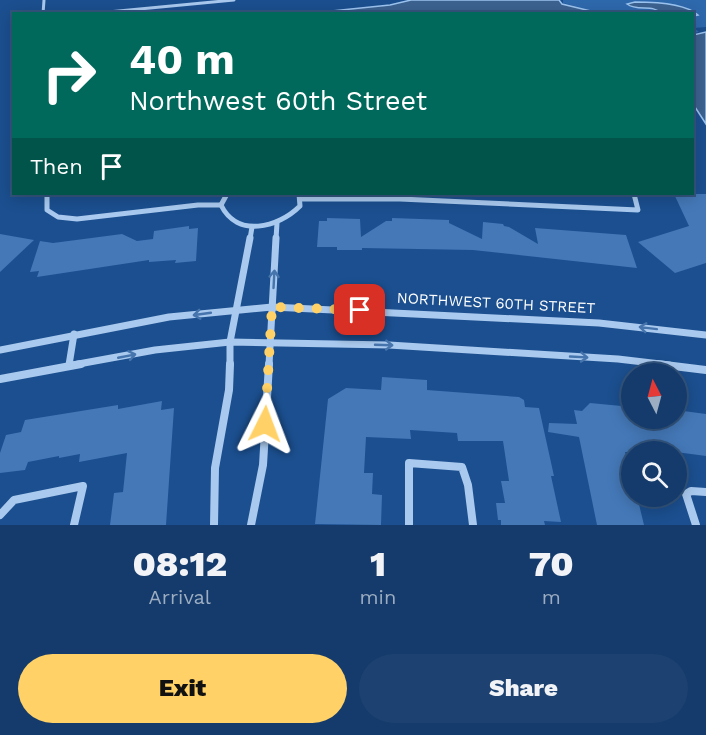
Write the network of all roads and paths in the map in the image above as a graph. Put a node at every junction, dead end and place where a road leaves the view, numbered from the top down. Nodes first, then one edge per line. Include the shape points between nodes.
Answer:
1 (234, 0) edge
2 (181, 5) junction
3 (108, 12) edge
4 (183, 12) edge
5 (47, 195) edge
6 (226, 195) edge
7 (634, 195) edge
8 (300, 196) edge
9 (221, 205) junction
10 (277, 223) junction
11 (252, 227) junction
12 (272, 307) junction
13 (237, 308) junction
14 (74, 334) junction
15 (706, 335) edge
16 (269, 341) junction
17 (230, 342) junction
18 (0, 351) edge
19 (69, 366) junction
20 (706, 370) edge
21 (0, 379) edge
22 (706, 492) edge
23 (0, 515) edge
24 (74, 525) edge
25 (214, 525) edge
26 (251, 525) edge
27 (409, 525) edge
28 (473, 525) edge
29 (696, 525) edge

1 - 2 street
2 - 3 street
2 - 4 street
5 - 9 street via 47,210 58,217 77,219
6 - 9 street
7 - 8 street via 638,210
8 - 10 street via 295,213
9 - 11 street via 229,219
10 - 11 street
12 -> 10 street
11 - 13 street
12 - 13 street, NORTHWEST 60TH STREET
15 -> 12 street, NORTHWEST 60TH STREET via 599,323
12 - 16 street
13 -> 14 street, NORTHWEST 60TH STREET
13 - 17 street
14 - 18 street, NORTHWEST 60TH STREET
14 - 19 street
16 - 17 street
16 -> 20 street via 618,359
16 - 26 street via 263,465
19 -> 17 street via 155,350
17 - 25 street via 229,390 215,468
19 - 21 street
22 - 29 street via 686,494
23 - 24 street via 14,500 83,486
27 - 28 street via 409,463 462,468

